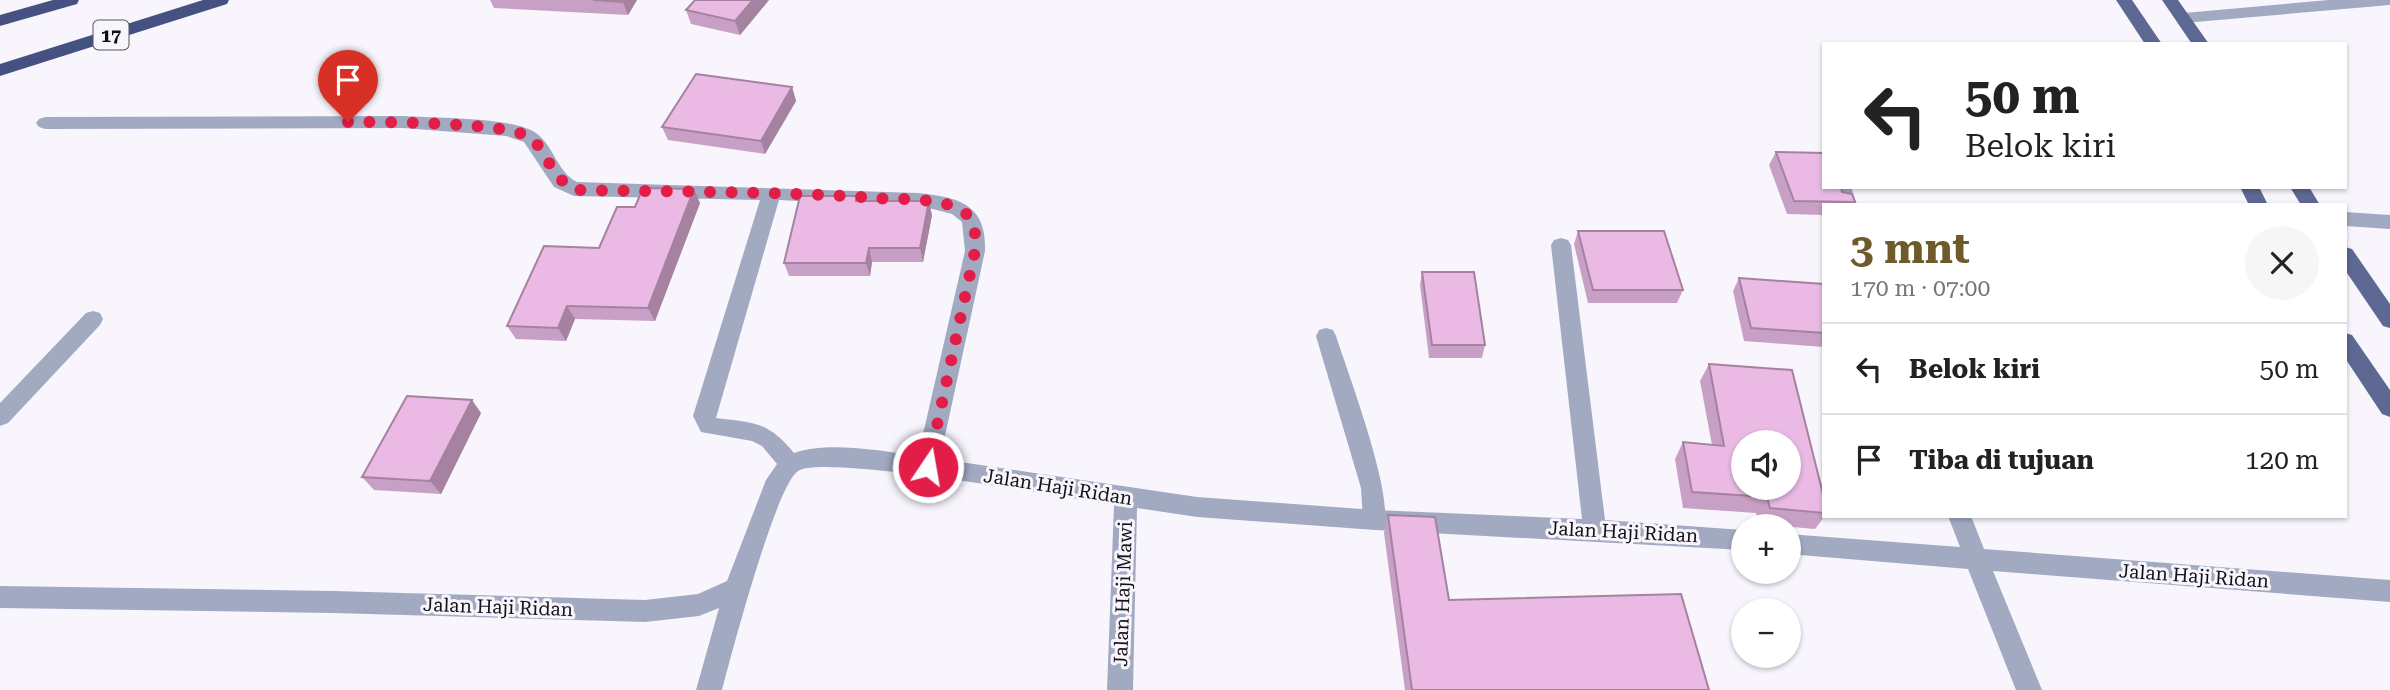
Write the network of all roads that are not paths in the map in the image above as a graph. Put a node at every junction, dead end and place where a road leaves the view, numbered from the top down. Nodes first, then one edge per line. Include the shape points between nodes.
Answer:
1 (71, 0) edge
2 (221, 0) edge
3 (2124, 0) edge
4 (2170, 0) edge
5 (2388, 0) edge
6 (2184, 18) junction
7 (0, 21) edge
8 (2153, 42) edge
9 (2200, 42) edge
10 (0, 70) edge
11 (45, 123) dead end
12 (771, 194) junction
13 (2347, 219) edge
14 (2390, 222) edge
15 (1561, 245) dead end
16 (2347, 257) edge
17 (93, 319) dead end
18 (2390, 320) edge
19 (1326, 336) dead end
20 (2347, 346) edge
21 (2390, 408) edge
22 (0, 417) edge
23 (790, 464) junction
24 (928, 467) junction
25 (1126, 498) junction
26 (1960, 518) edge
27 (1375, 520) junction
28 (1595, 530) junction
29 (1731, 539) edge
30 (1801, 545) edge
31 (1975, 560) junction
32 (736, 589) junction
33 (2390, 591) edge
34 (0, 597) edge
35 (709, 690) edge
36 (1120, 690) edge
37 (2029, 690) edge

1 - 7 highway
2 - 10 highway, 17
3 - 8 main road
4 - 6 main road
5 - 6 street
6 - 9 main road
11 - 12 street via 403,122 508,130 530,138 561,182 574,190
12 - 23 street via 704,416 709,426 755,432 770,439
12 - 24 street via 940,202 971,219 975,251
13 - 14 street
15 - 28 street
16 - 18 main road
17 - 22 street
19 - 27 street via 1372,488
20 - 21 main road
23 - 24 street, Jalan Haji Ridan via 810,457 838,457
23 - 32 street via 777,480
24 - 25 street, Jalan Haji Ridan
25 - 27 street, Jalan Haji Ridan
25 - 36 street, Jalan Haji Mawi
26 - 31 street
27 - 28 street, Jalan Haji Ridan
28 - 29 street, Jalan Haji Ridan
30 - 31 street, Jalan Haji Ridan
31 - 33 street, Jalan Haji Ridan
31 - 37 street
32 - 34 street, Jalan Haji Ridan via 699,605 645,611
32 - 35 street

